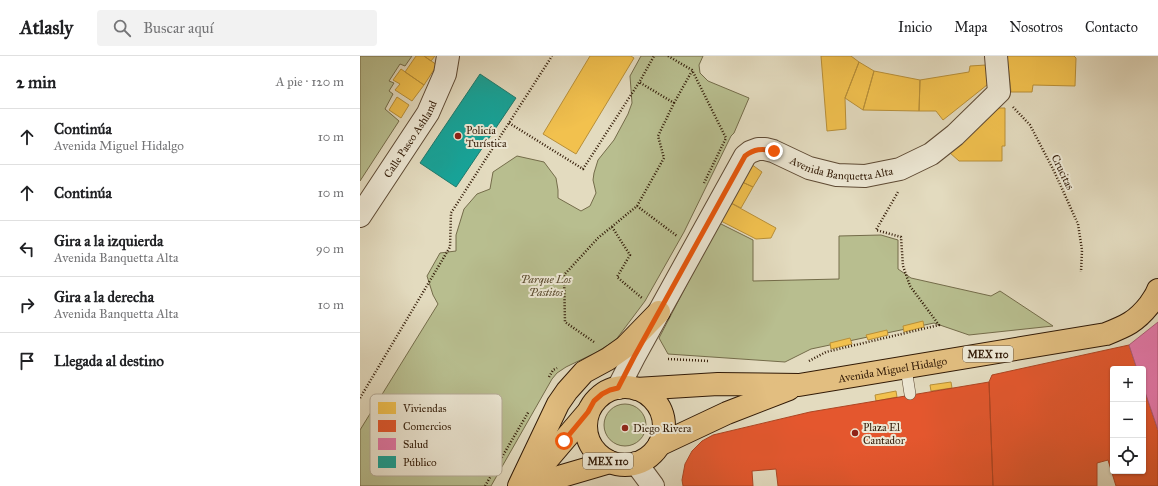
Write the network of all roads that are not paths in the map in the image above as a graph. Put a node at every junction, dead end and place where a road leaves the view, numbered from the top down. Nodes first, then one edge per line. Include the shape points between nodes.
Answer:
1 (448, 56) edge
2 (996, 56) edge
3 (360, 216) edge
4 (1158, 290) edge
5 (651, 305) junction
6 (906, 368) junction
7 (800, 385) junction
8 (627, 388) junction
9 (910, 394) dead end
10 (588, 412) junction
11 (659, 445) junction
12 (610, 462) junction
13 (636, 463) junction
14 (519, 486) edge
15 (525, 486) edge
16 (528, 486) edge
17 (653, 486) edge

1 - 3 street, Calle Paseo Ashland via 444,74 428,113
2 - 5 street, Avenida Banquetta Alta via 998,92 932,154 900,169 865,176 837,175 809,168 765,148 750,152 740,163
4 - 6 main road, Avenida Miguel Hidalgo / MEX 110 via 1142,315 1106,334
5 - 8 street, Avenida Banquetta Alta
5 - 14 main road via 625,347 584,372 567,391 558,404
6 - 7 main road, Avenida Miguel Hidalgo / MEX 110
6 - 9 lane
7 - 8 main road, Avenida Miguel Hidalgo / MEX 110 via 718,384
7 - 11 main road, Avenida Miguel Hidalgo / MEX 110 via 727,413
8 - 10 main road, MEX 110 via 610,390 602,394 594,401
8 - 11 main road via 646,393 658,406 664,426
10 - 12 main road, MEX 110 via 588,441 594,451
10 - 15 main road, MEX 110
11 - 13 main road, MEX 110 via 647,458
12 - 13 main road, MEX 110 via 624,465
12 - 16 main road, MEX 110
13 - 17 street

